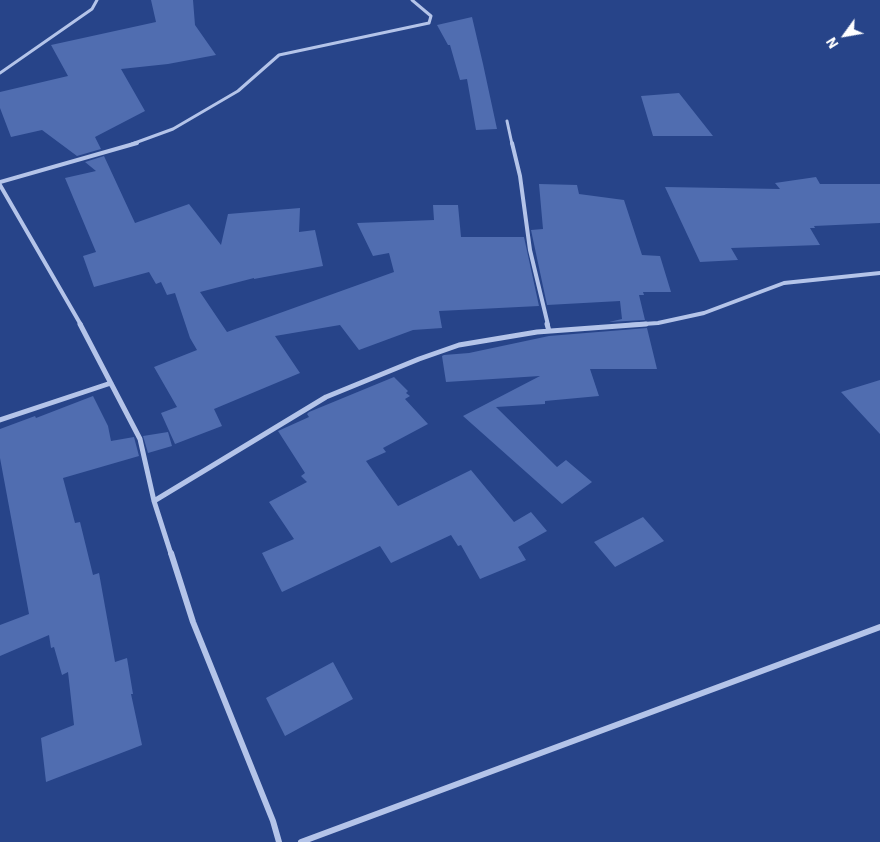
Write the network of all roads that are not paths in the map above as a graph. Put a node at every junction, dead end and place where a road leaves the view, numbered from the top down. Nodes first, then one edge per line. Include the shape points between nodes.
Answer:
1 (97, 0) edge
2 (412, 0) edge
3 (0, 73) edge
4 (507, 121) dead end
5 (0, 183) edge
6 (880, 273) edge
7 (549, 331) junction
8 (111, 383) junction
9 (0, 420) edge
10 (154, 501) junction
11 (880, 627) edge
12 (279, 842) edge
13 (301, 842) edge

1 - 3 street via 92,9
2 - 5 street via 431,16 430,23 279,55 238,91 173,129 143,141
4 - 7 street via 520,176 530,250
5 - 8 street
6 - 7 street via 784,283 704,313 658,323
7 - 10 street via 459,345 326,397
8 - 9 street
8 - 10 street via 140,439
10 - 12 street via 192,622
11 - 13 street

